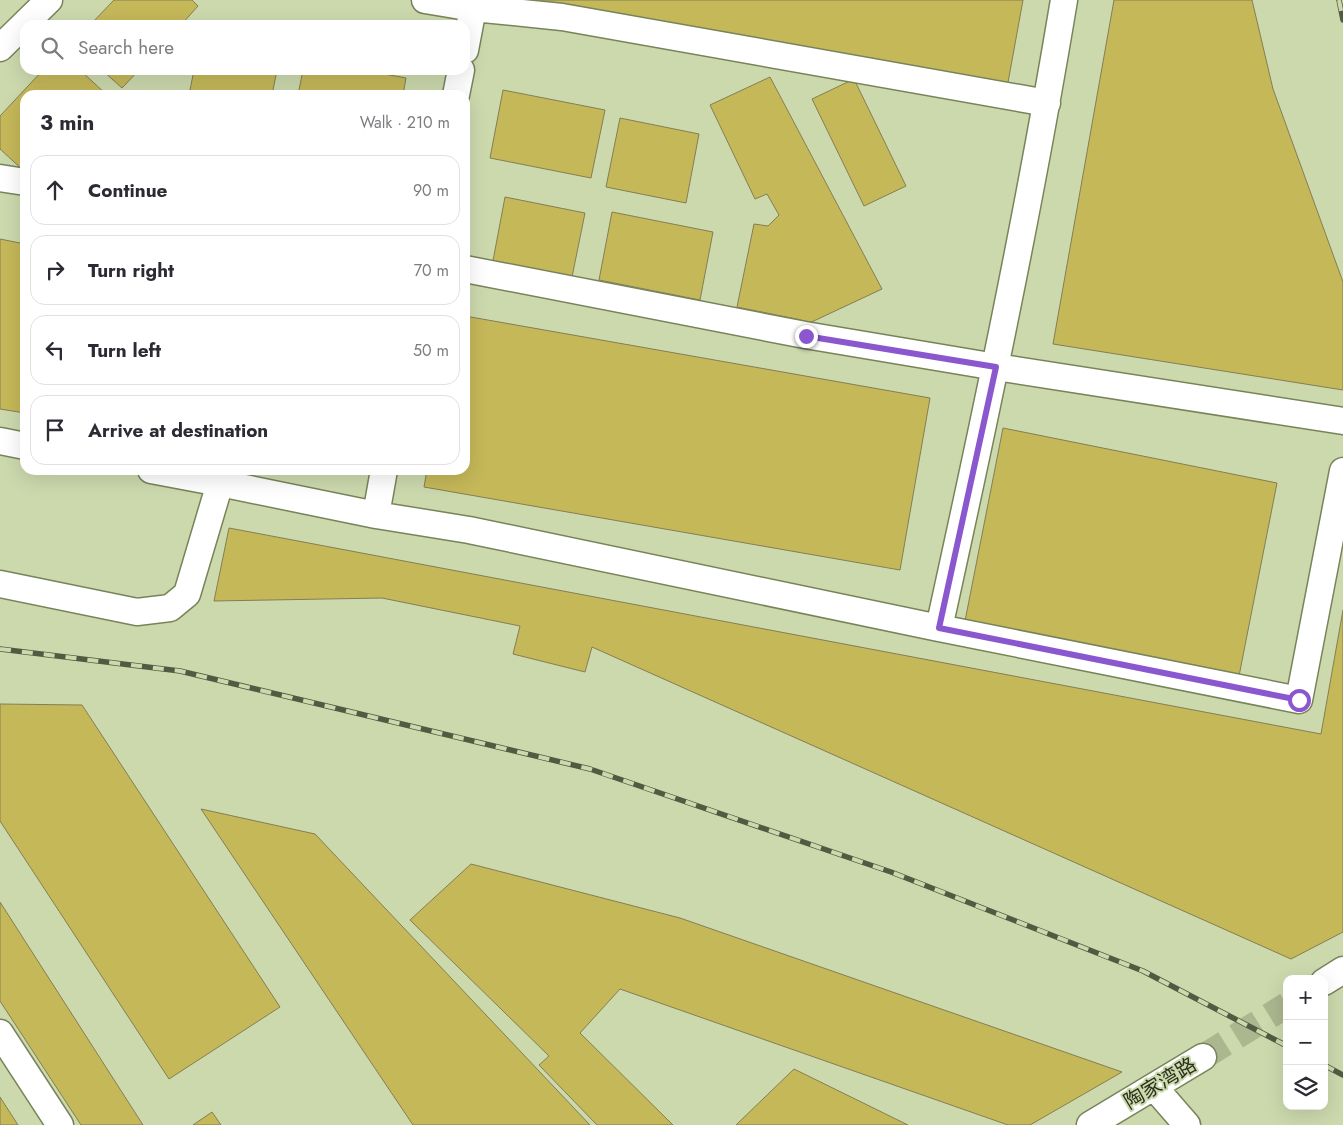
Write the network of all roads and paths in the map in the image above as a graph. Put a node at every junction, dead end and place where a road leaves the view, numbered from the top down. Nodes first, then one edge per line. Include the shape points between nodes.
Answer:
1 (49, 0) edge
2 (425, 0) edge
3 (1064, 0) edge
4 (473, 8) junction
5 (563, 9) edge
6 (29, 20) edge
7 (470, 24) edge
8 (20, 28) edge
9 (0, 48) edge
10 (460, 75) edge
11 (457, 90) edge
12 (1047, 103) junction
13 (0, 178) edge
14 (20, 181) edge
15 (470, 270) edge
16 (996, 367) junction
17 (1343, 421) edge
18 (0, 441) edge
19 (20, 445) edge
20 (1343, 471) edge
21 (178, 475) edge
22 (383, 475) edge
23 (220, 483) junction
24 (376, 515) junction
25 (0, 584) edge
26 (939, 628) junction
27 (1343, 970) edge
28 (1328, 979) edge
29 (0, 1033) edge
30 (1203, 1057) tunnel mouth
31 (1154, 1087) junction
32 (60, 1125) edge
33 (1090, 1125) edge
34 (1187, 1125) edge

1 - 6 street
2 - 4 street
3 - 12 street
4 - 5 street
4 - 7 street
5 - 12 street
8 - 9 street
10 - 11 street
12 - 16 street
13 - 14 street
15 - 16 street via 806,336
16 - 17 street
16 - 26 street
18 - 19 street
20 - 26 street via 1299,700
21 - 23 street
22 - 24 street
23 - 24 street
23 - 25 street via 187,594 170,608 137,612
24 - 26 street via 469,530
27 - 28 street
29 - 32 street
30 - 31 street, 陶家湾路
31 - 33 street, 陶家湾路
31 - 34 street

